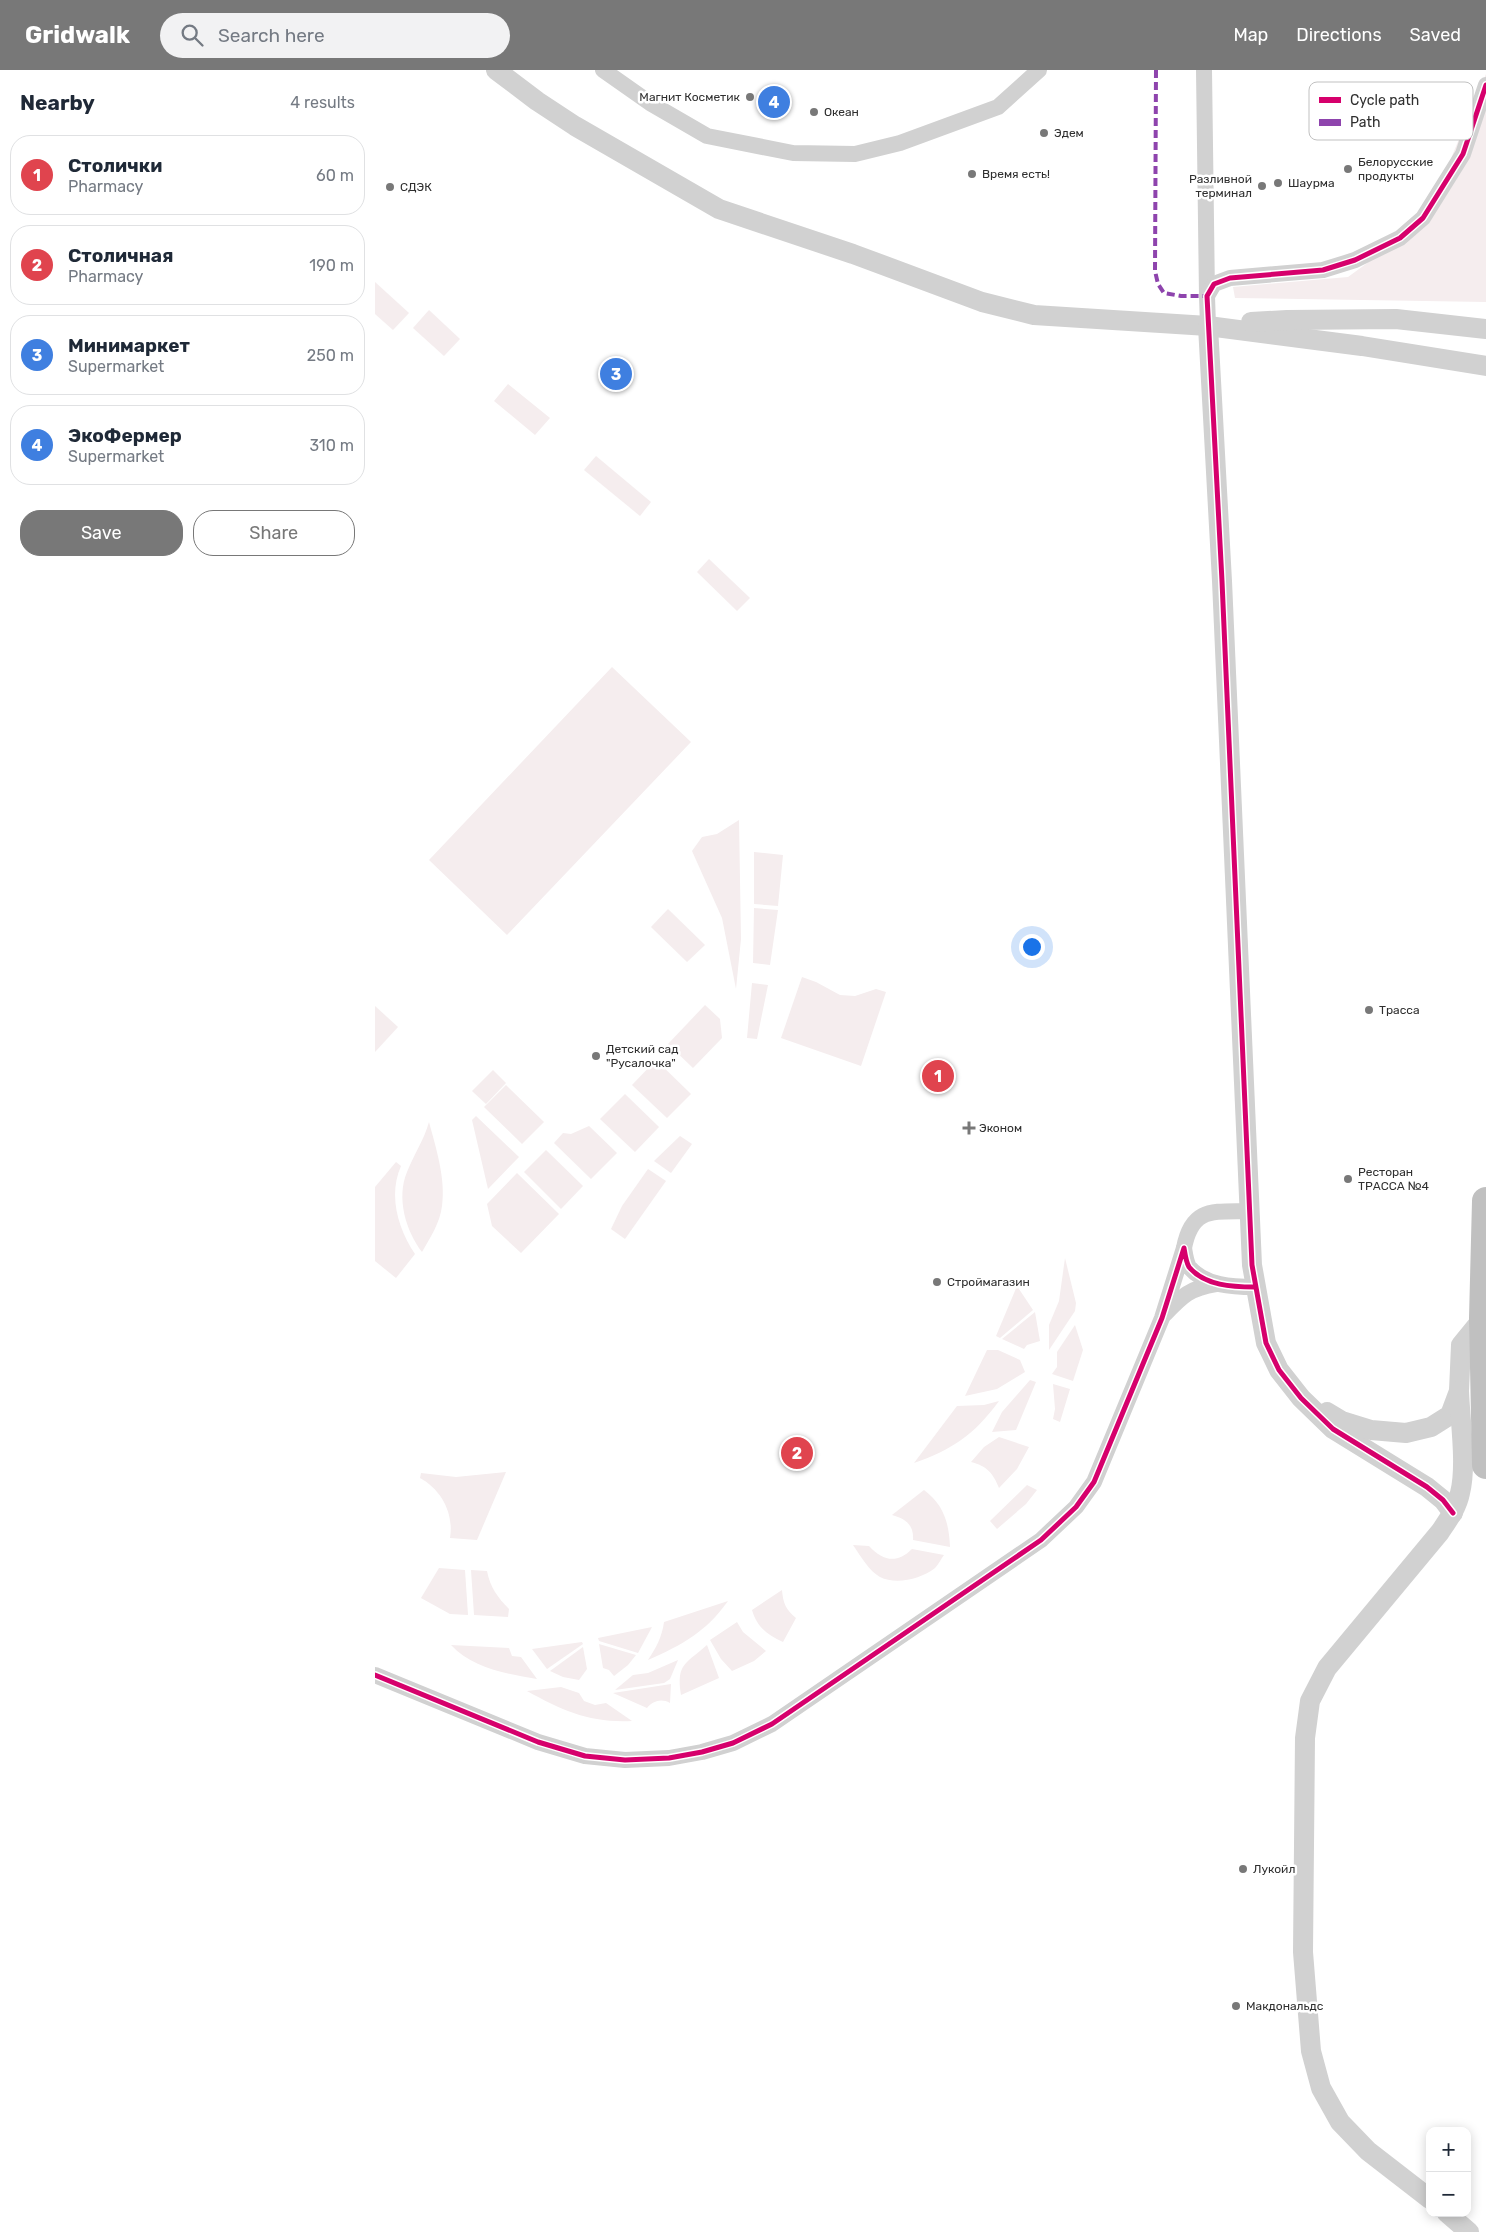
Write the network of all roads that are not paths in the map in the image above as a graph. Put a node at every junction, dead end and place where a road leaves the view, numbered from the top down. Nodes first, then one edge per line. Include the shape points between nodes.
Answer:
1 (496, 70) edge
2 (603, 70) edge
3 (1039, 70) edge
4 (1204, 70) edge
5 (1486, 85) edge
6 (1473, 124) edge
7 (1468, 140) edge
8 (1207, 296) junction
9 (1208, 326) junction
10 (1483, 329) edge
11 (1481, 365) edge
12 (1486, 1201) edge
13 (1251, 1211) junction
14 (1184, 1248) junction
15 (1216, 1284) junction
16 (1255, 1288) junction
17 (1162, 1318) junction
18 (1483, 1318) junction
19 (1459, 1391) junction
20 (1301, 1398) junction
21 (1486, 1465) edge
22 (1453, 1513) junction
23 (375, 1674) edge
24 (1426, 2196) edge
25 (1452, 2217) edge
26 (1469, 2232) edge

1 - 9 street via 575,126 719,209 982,302 1034,316
2 - 3 street via 650,103 707,136 793,153 855,154 900,144 998,107
4 - 8 street
5 - 6 street
7 - 8 street via 1463,154 1423,218 1400,238 1355,260 1323,270 1229,278 1214,284
8 - 9 street
9 - 10 street via 1287,320 1396,319
9 - 11 street
9 - 13 street
12 - 18 highway
13 - 14 street via 1216,1212 1198,1217 1187,1230
13 - 16 street
14 - 15 street via 1188,1266
14 - 17 street
15 - 16 street
15 - 17 street via 1199,1287 1184,1295
16 - 20 street via 1267,1344 1279,1370
17 - 23 street via 1094,1482 1076,1506 1041,1540 772,1724 733,1743 669,1758 625,1760 585,1756 538,1742
18 - 19 street via 1461,1345
18 - 21 highway
19 - 20 street via 1450,1415 1431,1427 1406,1433 1371,1430 1342,1421
19 - 22 street via 1462,1472 1460,1493
20 - 22 street via 1333,1430 1427,1487
22 - 24 street via 1327,1668 1310,1701 1305,1738 1303,1952 1311,2051 1321,2088 1340,2122 1368,2151
25 - 26 street

